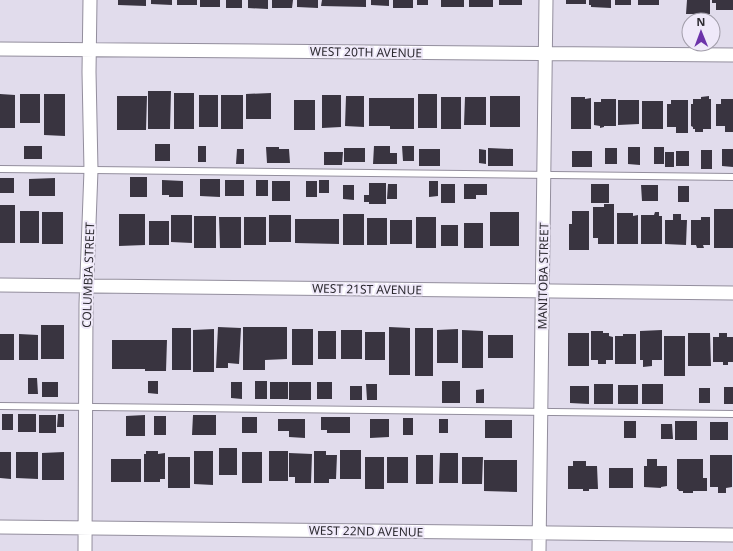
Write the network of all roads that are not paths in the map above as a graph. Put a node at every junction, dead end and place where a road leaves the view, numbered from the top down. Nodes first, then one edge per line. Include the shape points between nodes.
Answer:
1 (90, 0) edge
2 (546, 0) edge
3 (0, 49) edge
4 (89, 49) junction
5 (546, 54) junction
6 (733, 55) edge
7 (0, 169) edge
8 (91, 170) junction
9 (544, 175) junction
10 (733, 177) edge
11 (0, 285) edge
12 (87, 286) junction
13 (543, 291) junction
14 (733, 293) edge
15 (0, 406) edge
16 (86, 407) junction
17 (541, 413) junction
18 (733, 414) edge
19 (0, 527) edge
20 (85, 528) junction
21 (539, 533) junction
22 (733, 535) edge
23 (85, 551) edge
24 (539, 551) edge

1 - 4 street, COLUMBIA STREET
2 - 5 street, MANITOBA STREET
3 - 4 street, WEST 20TH AVENUE
4 - 5 street, WEST 20TH AVENUE
4 - 8 street, COLUMBIA STREET
5 - 6 street, WEST 20TH AVENUE
5 - 9 street, MANITOBA STREET
7 - 8 lane
8 - 9 lane
8 - 12 street, COLUMBIA STREET
9 - 10 lane
9 - 13 street, MANITOBA STREET
11 - 12 street, WEST 21ST AVENUE
12 - 13 street, WEST 21ST AVENUE
12 - 16 street, COLUMBIA STREET
13 - 14 street, WEST 21ST AVENUE
13 - 17 street, MANITOBA STREET
15 - 16 lane
16 - 17 lane
16 - 20 street, COLUMBIA STREET
17 - 18 lane
17 - 21 street, MANITOBA STREET
19 - 20 street, WEST 22ND AVENUE
20 - 21 street, WEST 22ND AVENUE
20 - 23 street, COLUMBIA STREET
21 - 22 street, WEST 22ND AVENUE
21 - 24 street, MANITOBA STREET

